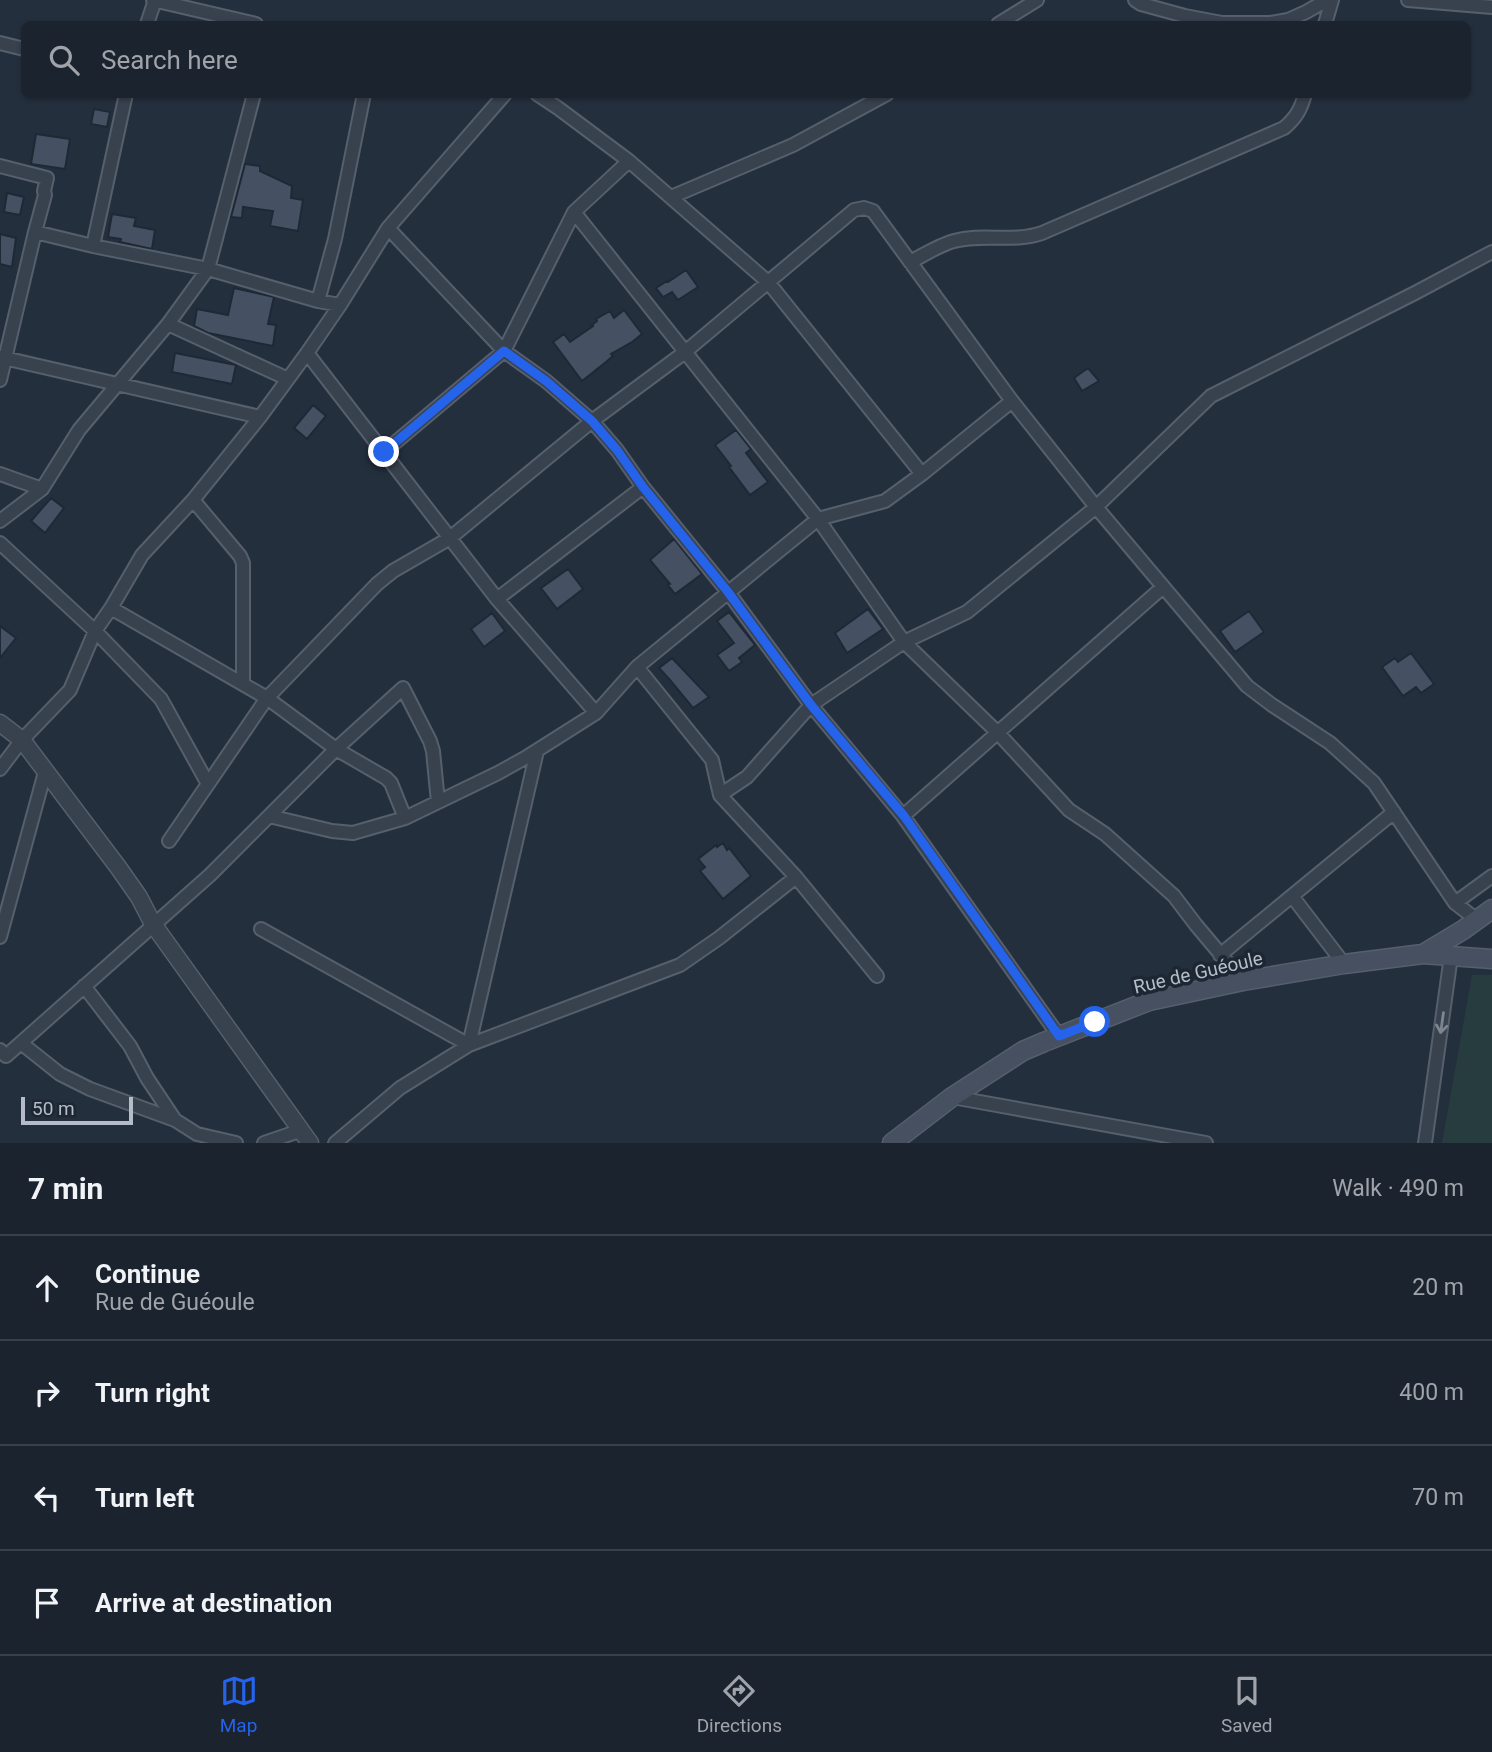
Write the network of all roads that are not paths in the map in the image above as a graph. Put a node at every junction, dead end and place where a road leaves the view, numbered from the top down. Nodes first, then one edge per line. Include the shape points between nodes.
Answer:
1 (154, 0) edge
2 (1037, 0) edge
3 (1135, 0) edge
4 (1327, 0) edge
5 (1332, 0) edge
6 (1409, 0) edge
7 (1492, 7) edge
8 (148, 21) edge
9 (243, 21) edge
10 (1003, 21) edge
11 (1211, 21) edge
12 (1282, 21) edge
13 (1326, 21) edge
14 (0, 43) edge
15 (21, 48) edge
16 (125, 98) edge
17 (253, 98) edge
18 (363, 98) edge
19 (502, 98) edge
20 (542, 98) edge
21 (880, 98) edge
22 (1304, 98) edge
23 (629, 161) junction
24 (0, 166) edge
25 (671, 197) junction
26 (574, 212) junction
27 (388, 228) junction
28 (35, 232) junction
29 (93, 246) junction
30 (1492, 252) edge
31 (910, 262) junction
32 (208, 269) junction
33 (768, 282) junction
34 (318, 301) junction
35 (340, 305) junction
36 (168, 324) junction
37 (504, 351) junction
38 (685, 352) junction
39 (307, 354) junction
40 (3, 357) edge
41 (288, 379) junction
42 (0, 380) edge
43 (118, 384) junction
44 (1012, 401) junction
45 (260, 417) junction
46 (592, 421) junction
47 (384, 452) junction
48 (0, 474) edge
49 (922, 474) junction
50 (643, 487) junction
51 (42, 489) junction
52 (193, 500) junction
53 (1096, 507) junction
54 (818, 519) junction
55 (0, 521) edge
56 (450, 538) junction
57 (0, 543) edge
58 (1163, 587) junction
59 (728, 592) junction
60 (497, 598) junction
61 (111, 608) junction
62 (95, 631) junction
63 (904, 642) junction
64 (637, 667) junction
65 (243, 684) junction
66 (267, 698) junction
67 (811, 705) junction
68 (596, 713) junction
69 (0, 723) edge
70 (998, 733) junction
71 (22, 740) junction
72 (336, 749) junction
73 (537, 751) junction
74 (0, 769) edge
75 (45, 772) junction
76 (208, 783) junction
77 (720, 796) junction
78 (438, 802) junction
79 (1394, 812) junction
80 (269, 816) junction
81 (904, 816) junction
82 (405, 818) junction
83 (169, 841) dead end
84 (1492, 876) edge
85 (796, 877) junction
86 (1292, 896) junction
87 (1455, 903) junction
88 (1492, 909) edge
89 (1477, 920) junction
90 (153, 924) junction
91 (261, 929) dead end
92 (0, 937) edge
93 (1423, 954) junction
94 (1220, 955) junction
95 (1451, 956) junction
96 (1492, 959) edge
97 (1344, 964) junction
98 (877, 976) dead end
99 (1242, 981) junction
100 (84, 986) junction
101 (1059, 1036) junction
102 (21, 1043) junction
103 (469, 1045) junction
104 (2, 1056) edge
105 (953, 1097) junction
106 (175, 1120) junction
107 (304, 1137) edge
108 (236, 1143) edge
109 (264, 1143) edge
110 (335, 1143) edge
111 (892, 1143) edge
112 (1206, 1143) edge
113 (1425, 1143) edge

1 - 8 street
1 - 9 street
2 - 10 street
3 - 11 street
4 - 12 street
5 - 13 street
6 - 7 street
14 - 15 street
16 - 29 street
17 - 32 street
18 - 34 street
19 - 27 street
20 - 23 street
21 - 25 street via 793,145
22 - 31 street via 1284,128 1042,233 953,241
23 - 25 street
23 - 26 street
24 - 28 street via 47,178
25 - 33 street
26 - 37 street
26 - 38 street
27 - 35 street
27 - 37 street
28 - 29 street
28 - 40 street
29 - 32 street
30 - 53 street via 1211,396
31 - 33 street via 873,211 863,208 854,210
31 - 44 street
32 - 34 street
32 - 36 street
33 - 38 street
33 - 49 street
34 - 35 street
35 - 39 street
36 - 41 street
36 - 43 street
37 - 46 street
37 - 47 street
38 - 46 street
38 - 54 street
39 - 41 street
39 - 47 street
40 - 42 street
40 - 43 street
41 - 45 street
43 - 45 street
43 - 51 street via 79,430
44 - 49 street
44 - 53 street
45 - 52 street
46 - 50 street
46 - 56 street
47 - 56 street
48 - 51 street
49 - 54 street via 885,501
50 - 59 street
50 - 60 street
51 - 55 street
52 - 61 street via 142,555
52 - 65 street via 243,563
53 - 58 street
53 - 63 street via 967,612
54 - 59 street
54 - 63 street
56 - 60 street
56 - 66 street via 377,584
57 - 62 street
58 - 70 street
58 - 79 street via 1247,686 1330,743 1374,783
59 - 64 street
59 - 67 street
60 - 68 street
61 - 62 street
61 - 65 street
62 - 71 street via 70,690
62 - 76 street via 162,699
63 - 67 street
63 - 70 street
64 - 68 street
64 - 77 street via 712,760
65 - 66 street
66 - 72 street
66 - 76 street
67 - 77 street via 747,777
67 - 81 street
68 - 73 street
69 - 71 street
70 - 81 street
70 - 94 street via 1069,810 1105,834 1174,896
71 - 74 street
71 - 75 street
72 - 78 street via 403,688 430,741
72 - 80 street
72 - 82 street via 391,783
73 - 78 street
73 - 103 street
75 - 90 street via 118,867
75 - 92 street
76 - 83 street
77 - 85 street
78 - 82 street
79 - 86 street
79 - 87 street
80 - 82 street via 353,833
80 - 90 street
81 - 101 street
84 - 87 street
85 - 98 street
85 - 103 street via 680,965
86 - 94 street
86 - 97 street
87 - 89 street
88 - 89 main road, Rue de Guéoule
89 - 93 main road, Rue de Guéoule
90 - 100 street
90 - 107 street
91 - 103 street
93 - 95 main road, Rue de Guéoule
93 - 97 main road, Rue de Guéoule
94 - 99 street
95 - 96 main road, Rue de Guéoule
95 -> 113 street
97 - 99 main road, Rue de Guéoule
99 - 101 main road, Rue de Guéoule via 1149,1001
100 - 102 street
100 - 106 street via 130,1046
101 - 105 main road, Rue de Guéoule via 1023,1051
102 - 104 street
102 - 106 street via 60,1074 90,1089
103 - 110 street via 400,1088
105 - 111 main road, Rue de Guéoule
105 - 112 street
106 - 108 street via 197,1134
107 - 109 street

